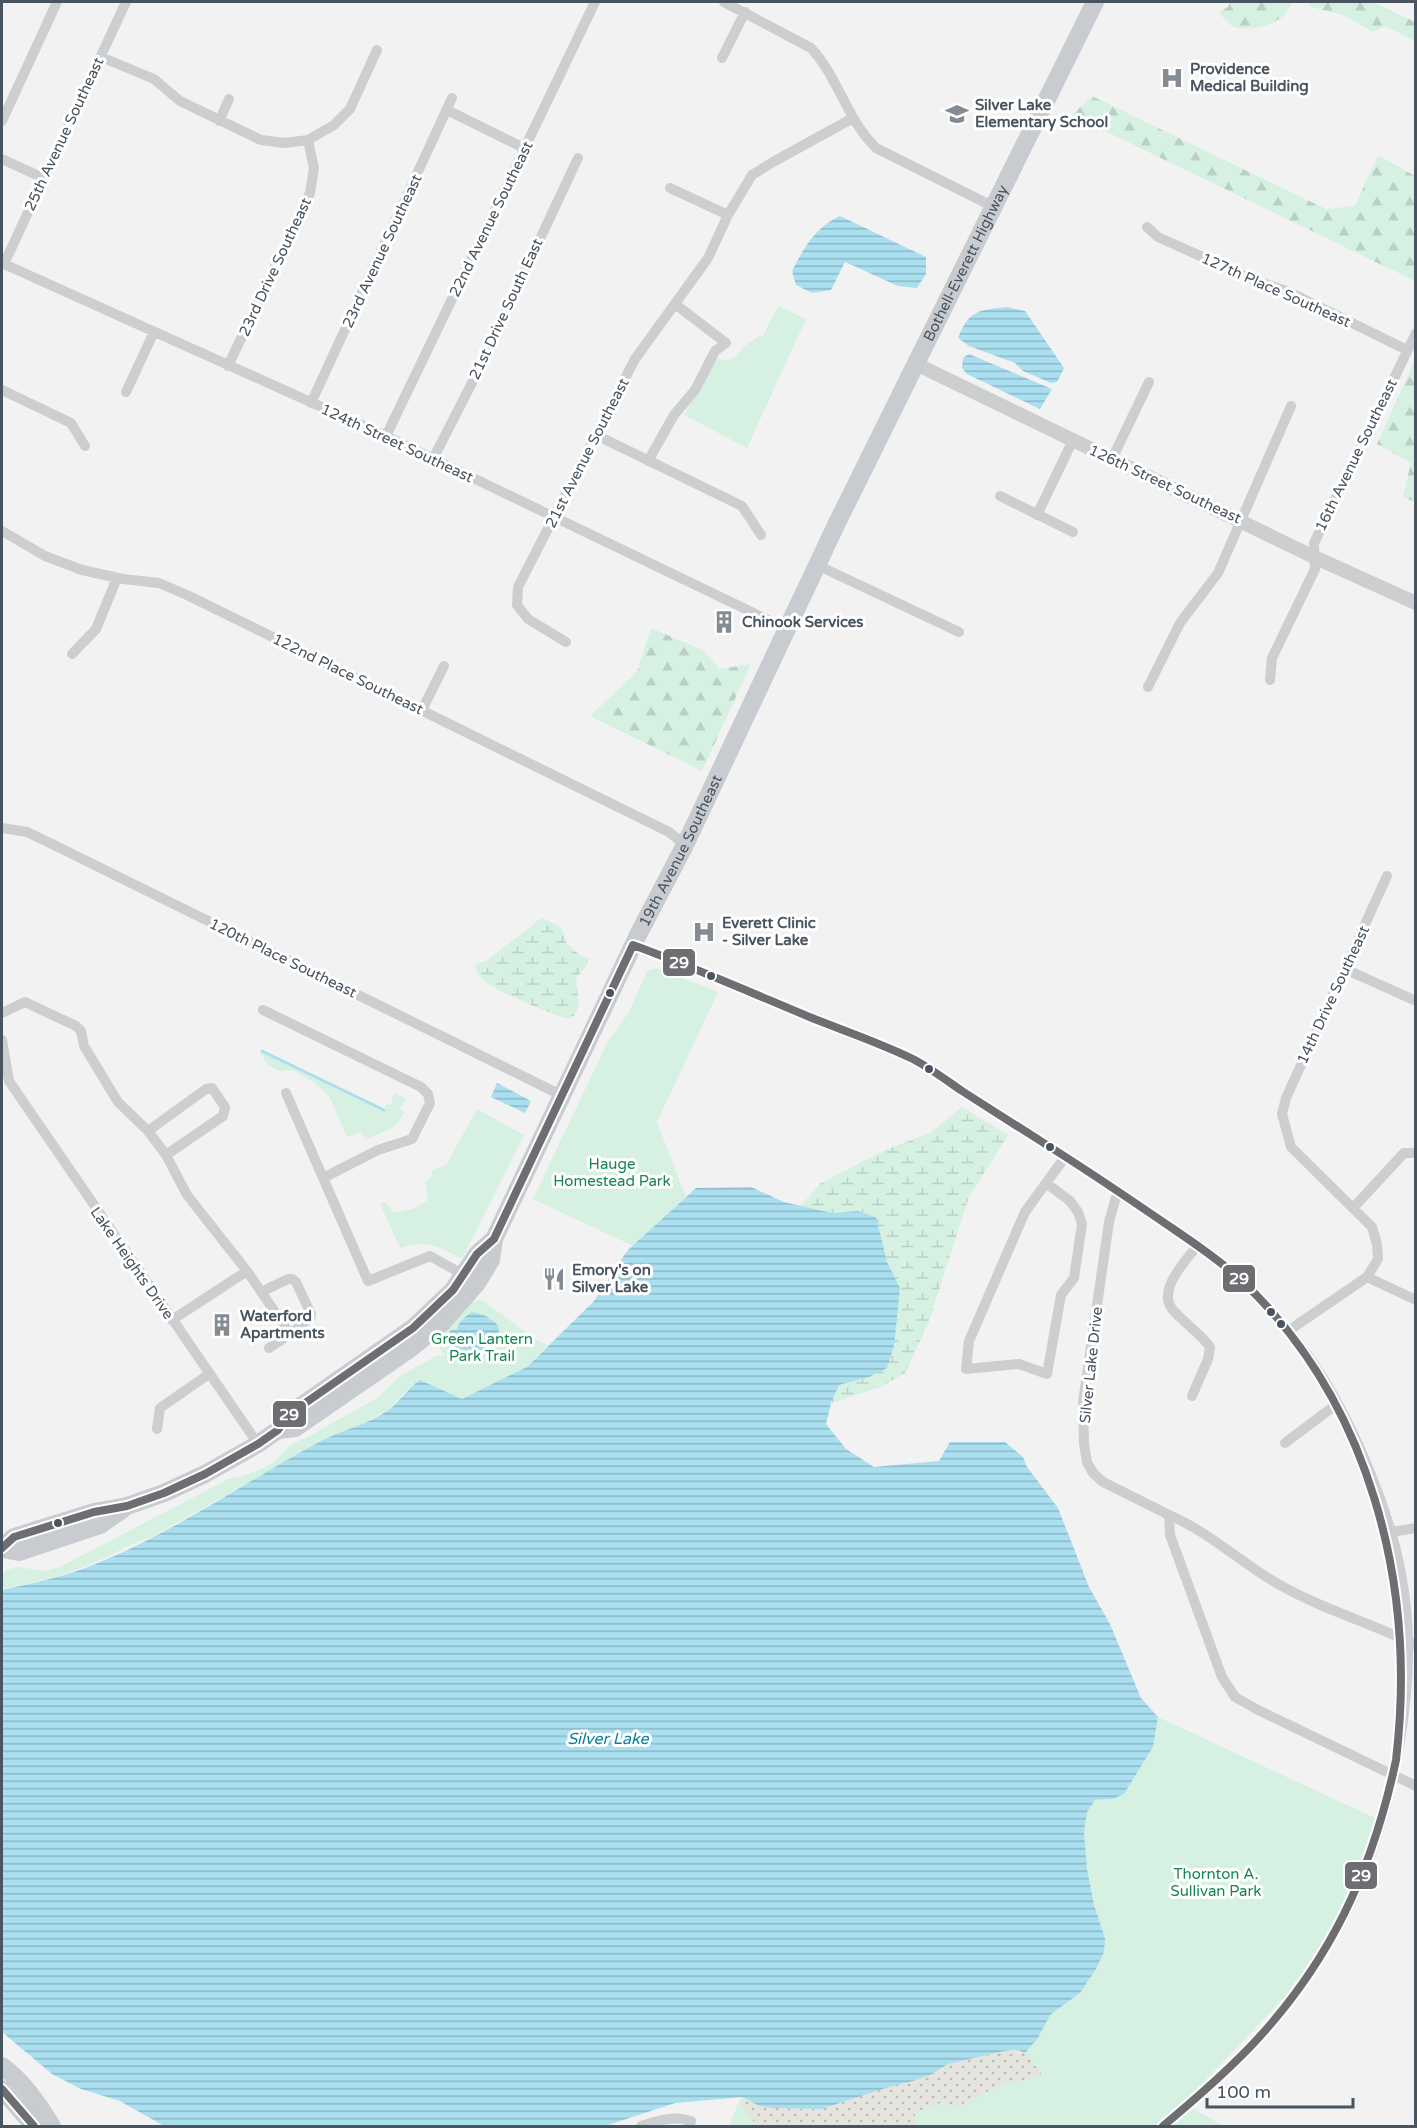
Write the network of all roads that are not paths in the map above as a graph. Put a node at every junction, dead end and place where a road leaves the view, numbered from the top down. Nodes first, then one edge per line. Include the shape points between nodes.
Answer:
1 (57, 2) edge
2 (126, 2) edge
3 (595, 2) edge
4 (724, 2) edge
5 (1095, 2) edge
6 (745, 12) junction
7 (377, 50) dead end
8 (101, 57) junction
9 (722, 58) dead end
10 (452, 98) dead end
11 (229, 99) dead end
12 (447, 110) junction
13 (853, 118) junction
14 (2, 121) edge
15 (219, 121) junction
16 (308, 140) junction
17 (524, 148) junction
18 (578, 158) dead end
19 (2, 159) edge
20 (43, 178) junction
21 (670, 188) dead end
22 (994, 207) junction
23 (728, 215) junction
24 (1148, 227) dead end
25 (2, 263) edge
26 (675, 304) junction
27 (154, 332) junction
28 (1416, 333) edge
29 (1407, 350) junction
30 (916, 364) junction
31 (228, 366) junction
32 (1149, 382) dead end
33 (2, 390) edge
34 (126, 392) dead end
35 (311, 403) junction
36 (1291, 406) dead end
37 (596, 435) junction
38 (386, 436) junction
39 (1072, 440) junction
40 (85, 446) dead end
41 (433, 459) junction
42 (1112, 459) junction
43 (648, 461) junction
44 (1000, 496) dead end
45 (1037, 515) junction
46 (554, 518) junction
47 (1242, 520) junction
48 (836, 525) joint
49 (2, 531) edge
50 (1073, 532) dead end
51 (761, 535) dead end
52 (1314, 556) junction
53 (817, 566) junction
54 (117, 578) junction
55 (1416, 603) edge
56 (787, 629) junction
57 (959, 632) dead end
58 (566, 642) dead end
59 (72, 654) dead end
60 (444, 666) dead end
61 (1270, 680) dead end
62 (1148, 687) dead end
63 (422, 710) junction
64 (2, 828) edge
65 (686, 844) junction
66 (1387, 876) dead end
67 (633, 945) junction
68 (1346, 969) junction
69 (1416, 1002) edge
70 (263, 1010) dead end
71 (2, 1013) edge
72 (2, 1040) edge
73 (286, 1093) dead end
74 (561, 1095) junction
75 (148, 1131) junction
76 (1416, 1153) edge
77 (166, 1155) junction
78 (1065, 1157) junction
79 (323, 1178) junction
80 (1046, 1183) junction
81 (1118, 1190) junction
82 (1354, 1207) junction
83 (495, 1239) junction
84 (1198, 1245) junction
85 (247, 1271) junction
86 (464, 1275) junction
87 (1367, 1277) junction
88 (261, 1292) junction
89 (1416, 1300) edge
90 (172, 1320) junction
91 (1288, 1331) junction
92 (290, 1334) junction
93 (269, 1348) dead end
94 (209, 1374) junction
95 (1192, 1396) dead end
96 (1337, 1404) junction
97 (157, 1429) dead end
98 (278, 1430) junction
99 (1285, 1443) dead end
100 (258, 1444) junction
101 (1169, 1515) junction
102 (1416, 1528) edge
103 (1391, 1532) junction
104 (2, 1549) edge
105 (1411, 1643) edge
106 (1394, 1775) junction
107 (1416, 1786) edge
108 (2, 2066) edge
109 (2, 2089) edge
110 (34, 2127) edge
111 (52, 2127) edge
112 (641, 2127) edge
113 (688, 2127) edge
114 (1163, 2127) edge

1 - 14 street
2 - 8 street, 25th Avenue Southeast
3 - 17 street, 22nd Avenue Southeast
4 - 6 street
5 - 22 main road, Bothell-Everett Highway
6 - 9 street
6 - 13 street via 811,48 822,59
7 - 16 street via 350,109 334,125
8 - 15 street via 154,79 180,101
8 - 20 street, 25th Avenue Southeast
10 - 12 street, 23rd Avenue Southeast
11 - 15 street
12 - 17 street
12 - 35 street, 23rd Avenue Southeast
13 - 22 street via 876,148
13 - 23 street, 21st Avenue Southeast via 752,175
15 - 16 street via 261,140
16 - 31 street, 23rd Drive Southeast via 314,168 310,193
17 - 38 street, 22nd Avenue Southeast
18 - 41 street, 21st Drive South East
19 - 20 street
20 - 25 street, 25th Avenue Southeast
21 - 23 street
22 - 30 main road, Bothell-Everett Highway
23 - 26 street, 21st Avenue Southeast via 708,258
24 - 29 street, 127th Place Southeast via 1158,237 1289,292
25 - 27 street, 124th Street Southeast
26 - 37 street, 21st Avenue Southeast via 635,359
26 - 43 street via 726,343 715,351 695,390 674,415
27 - 31 street, 124th Street Southeast
27 - 34 street
28 - 29 street, 16th Avenue Southeast
29 - 52 street, 16th Avenue Southeast via 1314,543
30 - 39 street, 126th Street Southeast
30 - 48 main road, Bothell-Everett Highway
31 - 35 street, 124th Street Southeast
32 - 42 street
33 - 40 street via 71,423
35 - 38 street, 124th Street Southeast
36 - 47 street
37 - 43 street
37 - 46 street, 21st Avenue Southeast
38 - 41 street, 124th Street Southeast
39 - 42 street, 126th Street Southeast
39 - 45 street
41 - 46 street, 124th Street Southeast
42 - 47 street, 126th Street Southeast
43 - 51 street via 742,506
44 - 45 street
45 - 50 street
46 - 56 street, 124th Street Southeast
46 - 58 street, 21st Avenue Southeast via 519,587 517,604 528,619
47 - 52 street, 126th Street Southeast
47 - 62 street via 1218,573 1180,623
48 - 53 main road, 19th Avenue Southeast
49 - 54 street, 122nd Place Southeast via 54,560
52 - 55 street, 126th Street Southeast
52 - 61 street, 16th Avenue Southeast via 1315,568 1272,658
53 - 56 main road, 19th Avenue Southeast
53 - 57 street
54 - 59 street via 96,628
54 - 63 street, 122nd Place Southeast via 159,583 178,591
56 - 65 main road, 19th Avenue Southeast
60 - 63 street
63 - 65 street, 122nd Place Southeast via 669,832
64 - 74 street, 120th Place Southeast via 27,832
65 - 67 main road, 19th Avenue Southeast
66 - 68 street, 14th Drive Southeast
67 - 74 main road, 19th Avenue Southeast
67 - 78 street via 916,1061
68 - 69 street
68 - 82 street, 14th Drive Southeast via 1282,1114 1291,1147
70 - 79 street via 421,1087 428,1094 430,1103 412,1138
71 - 75 street via 25,1002 76,1026 118,1102
72 - 90 street, Lake Heights Drive via 9,1081
73 - 79 street
74 - 83 main road, 19th Avenue Southeast
75 - 77 street
75 - 77 street via 206,1089 216,1092 225,1107 223,1116
76 - 82 street via 1404,1153
77 - 85 street via 187,1195
78 - 80 street
78 - 81 street
79 - 86 street via 368,1281 430,1256
80 - 80 street via 1025,1212 969,1341 966,1369 1019,1364 1047,1374 1061,1295 1074,1278 1082,1224 1070,1201
81 - 84 street
81 - 101 street, Silver Lake Drive via 1083,1402 1084,1444 1087,1462 1103,1482
82 - 87 street via 1372,1227 1377,1244 1378,1259
83 - 86 main road, 19th Avenue Southeast via 477,1254
83 - 98 main road, 19th Avenue Southeast via 491,1260 477,1283 442,1323 295,1428
84 - 91 street via 1248,1286
84 - 95 street via 1172,1278 1168,1299 1171,1308 1210,1347
85 - 88 street
85 - 90 street
86 - 98 main road, 19th Avenue Southeast via 413,1328 288,1414
87 - 89 street
87 - 91 street
88 - 92 street
88 - 92 street via 288,1279 296,1282 311,1314 309,1321
90 - 94 street, Lake Heights Drive
91 - 96 street via 1318,1369
92 - 93 street
94 - 97 street via 160,1408
94 - 100 street, Lake Heights Drive
96 - 99 street
96 - 103 street via 1365,1461
98 - 100 main road, 19th Avenue Southeast
100 - 104 main road, 19th Avenue Southeast via 164,1492 14,1537
101 - 105 street, Silver Lake Drive via 1314,1603
101 - 106 street via 1170,1535 1222,1677 1235,1697
102 - 103 street
103 - 105 street
105 - 106 street
106 - 107 street
106 - 114 street via 1362,1879 1322,1957 1264,2034
108 - 111 main road via 34,2097
109 - 110 main road
112 - 113 street via 681,2118 691,2121

